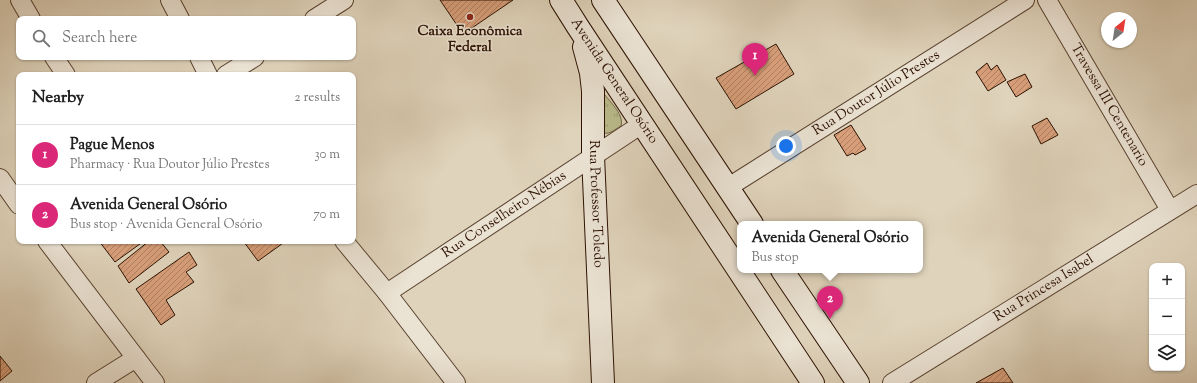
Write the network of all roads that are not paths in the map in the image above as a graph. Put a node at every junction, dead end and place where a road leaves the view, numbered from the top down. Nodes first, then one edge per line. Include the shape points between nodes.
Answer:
1 (20, 0) edge
2 (170, 0) edge
3 (344, 0) edge
4 (603, 0) edge
5 (1025, 0) edge
6 (1047, 0) edge
7 (564, 2) edge
8 (29, 16) edge
9 (178, 16) edge
10 (319, 16) edge
11 (578, 27) junction
12 (56, 60) edge
13 (200, 60) edge
14 (249, 60) edge
15 (64, 72) edge
16 (206, 72) edge
17 (231, 72) edge
18 (642, 124) junction
19 (593, 156) junction
20 (0, 178) edge
21 (728, 188) junction
22 (1197, 194) edge
23 (16, 201) edge
24 (1170, 210) junction
25 (750, 221) edge
26 (49, 244) edge
27 (346, 244) edge
28 (737, 273) edge
29 (737, 273) edge
30 (784, 273) edge
31 (387, 293) junction
32 (136, 358) junction
33 (806, 381) edge
34 (96, 383) edge
35 (155, 383) edge
36 (456, 383) edge
37 (603, 383) edge
38 (858, 383) edge
39 (892, 383) edge

1 - 8 street
2 - 9 street
3 - 10 street
4 - 21 main road
5 - 21 street, Rua Doutor Júlio Prestes
6 - 24 street, Travessa III Centenario
7 - 11 main road, Avenida General Osório
11 - 18 main road, Avenida General Osório
11 - 19 main road, Rua Professor Toledo via 591,73
12 - 15 street
13 - 16 street
14 - 17 street
18 - 19 street, Rua Conselheiro Nébias
18 - 28 main road, Avenida General Osório
19 - 31 street, Rua Conselheiro Nébias
19 - 37 main road, Rua Professor Toledo
20 - 23 street
21 - 25 main road
22 - 24 street, Rua Princesa Isabel
24 - 39 street, Rua Princesa Isabel
26 - 32 street
27 - 31 street
29 - 33 main road, Avenida General Osório
30 - 38 main road
31 - 36 street
32 - 34 street
32 - 35 street

